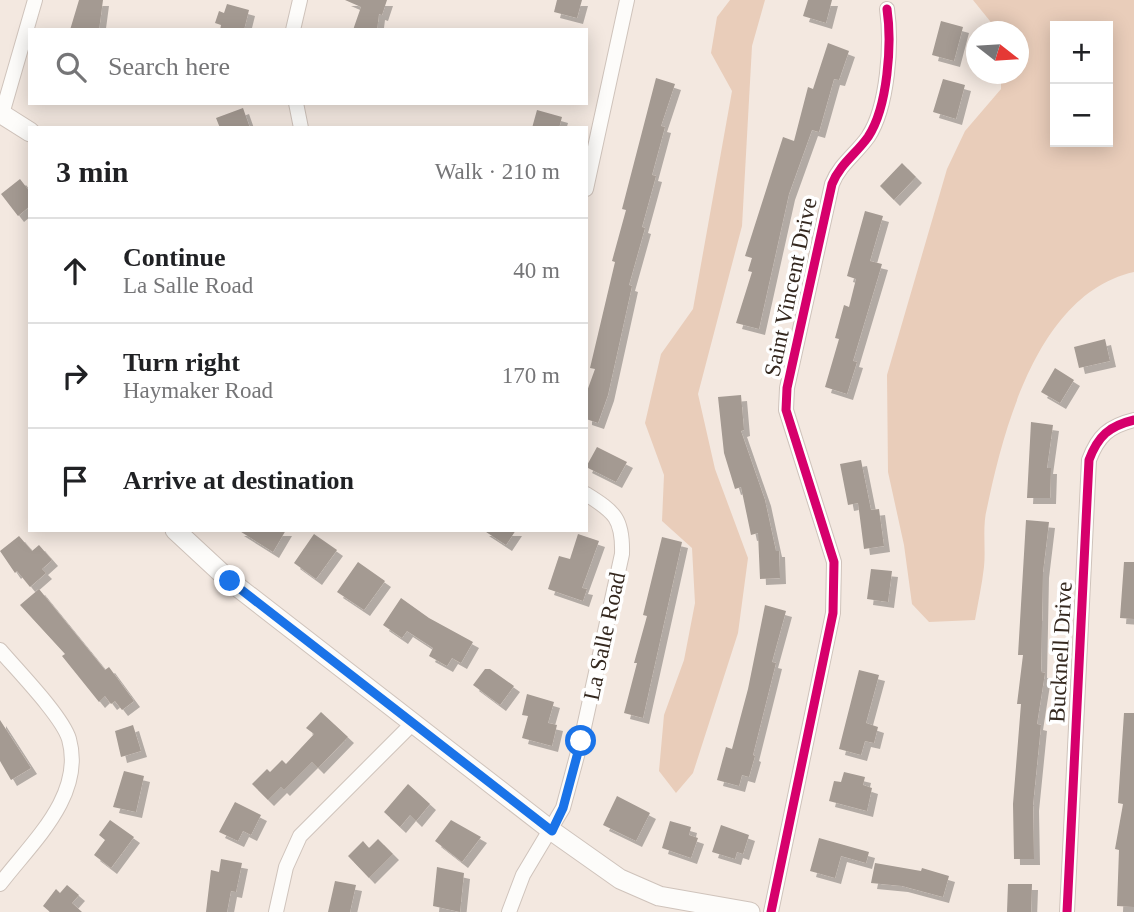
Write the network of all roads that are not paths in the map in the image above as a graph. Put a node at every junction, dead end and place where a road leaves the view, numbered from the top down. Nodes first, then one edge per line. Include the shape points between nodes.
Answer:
1 (35, 0) edge
2 (300, 0) edge
3 (627, 0) edge
4 (887, 9) dead end
5 (293, 28) edge
6 (296, 105) edge
7 (1, 113) edge
8 (301, 126) edge
9 (28, 131) edge
10 (588, 180) edge
11 (1134, 420) edge
12 (588, 496) edge
13 (177, 532) edge
14 (0, 650) edge
15 (414, 722) junction
16 (552, 831) junction
17 (0, 884) edge
18 (276, 912) edge
19 (509, 912) edge
20 (750, 912) edge
21 (771, 912) edge
22 (1067, 912) edge

1 - 7 street
2 - 5 street
3 - 10 street
4 - 21 street, Saint Vincent Drive via 891,38 878,117 859,148 838,168 832,184 787,388 786,410 834,562 834,595
6 - 8 street
7 - 9 main road
11 - 22 street, Bucknell Drive via 1114,425 1096,440 1089,460
12 - 16 street, La Salle Road via 623,529 622,554 581,741
13 - 15 main road via 230,581
14 - 17 street via 68,737 71,759 64,798
15 - 16 main road
15 - 18 street via 300,836 286,867
16 - 19 street, La Salle Road via 523,875
16 - 20 main road via 620,879 659,896

